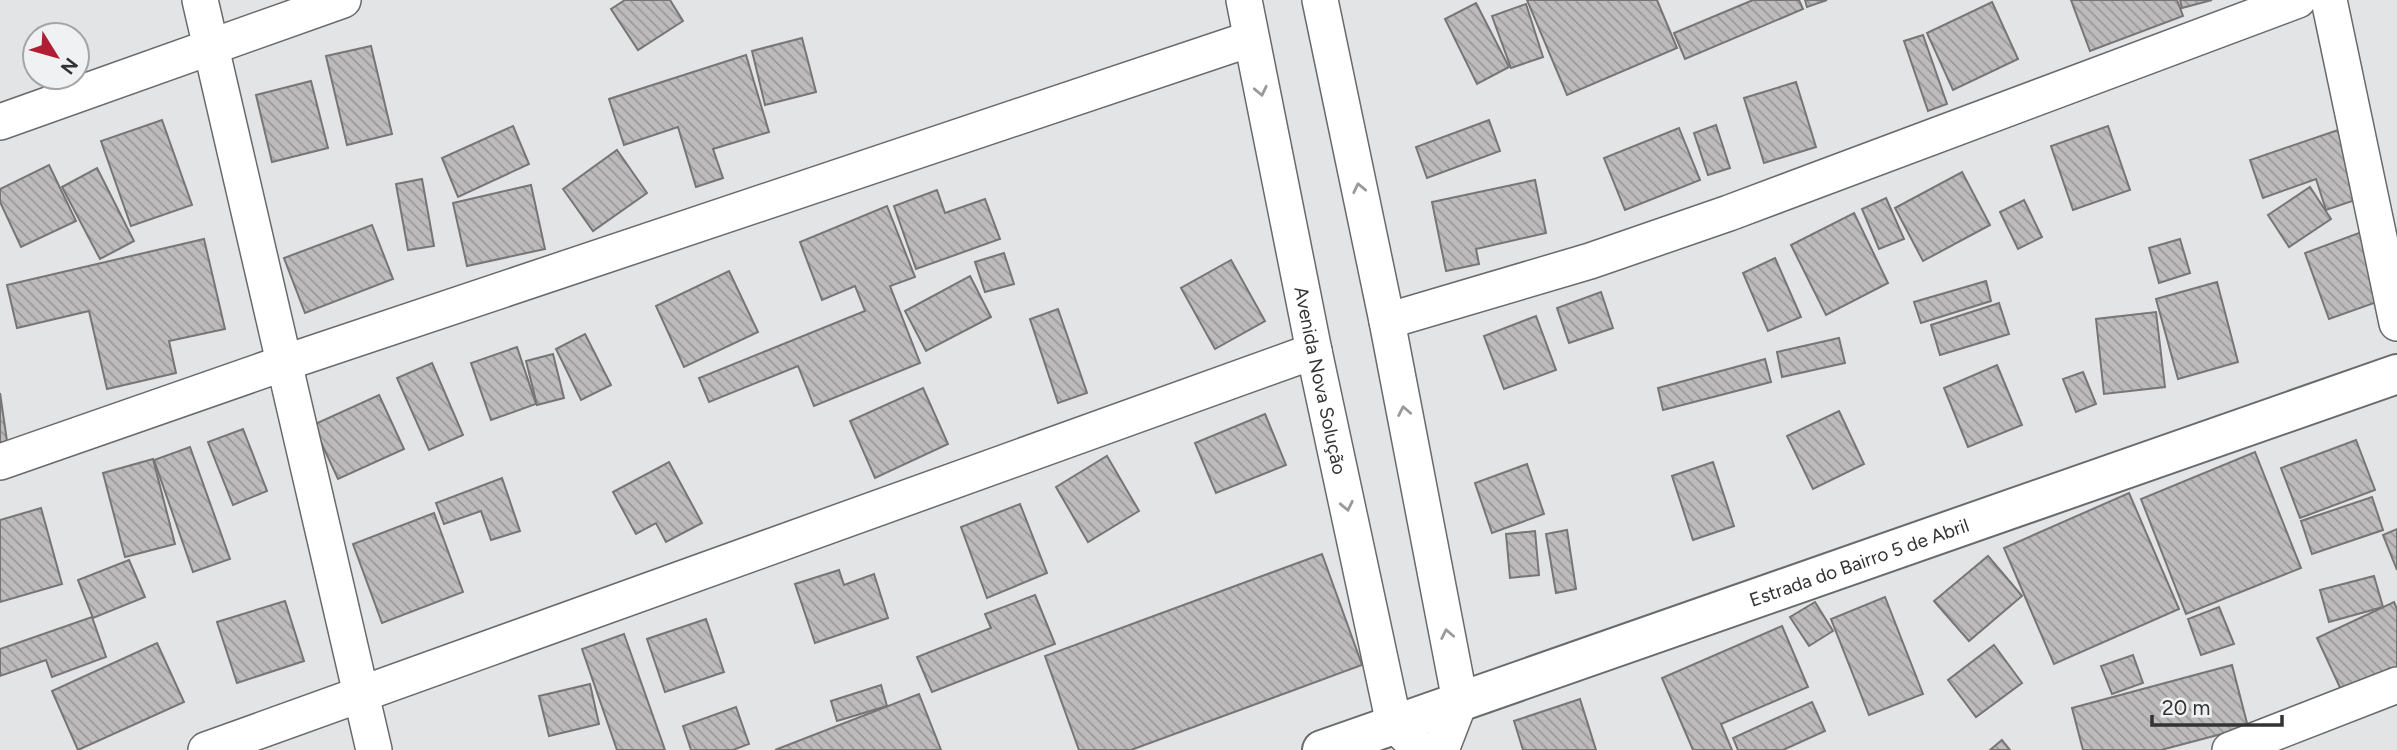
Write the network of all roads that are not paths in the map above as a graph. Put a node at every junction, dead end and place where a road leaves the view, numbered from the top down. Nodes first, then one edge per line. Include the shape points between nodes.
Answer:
1 (200, 0) edge
2 (343, 0) edge
3 (1244, 0) edge
4 (1320, 0) edge
5 (2298, 0) edge
6 (2329, 0) edge
7 (1250, 39) junction
8 (210, 48) junction
9 (0, 122) edge
10 (1387, 321) junction
11 (2397, 323) edge
12 (1314, 351) junction
13 (284, 363) junction
14 (2397, 374) edge
15 (0, 462) edge
16 (2397, 685) edge
17 (361, 695) junction
18 (1460, 701) junction
19 (1408, 737) edge
20 (206, 750) edge
21 (374, 750) edge
22 (1322, 750) edge
23 (1441, 750) edge
24 (2230, 750) edge

1 - 8 street
2 - 8 street
3 - 7 street, Avenida Nova Solução
10 -> 4 street
5 - 10 street via 1729,213 1590,261
6 - 11 street
7 -> 12 street, Avenida Nova Solução
7 - 13 street
8 - 9 street
8 - 13 street
18 -> 10 street
12 - 17 street
12 -> 19 street, Avenida Nova Solução
13 - 15 street
13 - 17 street
14 - 18 street, Estrada do Bairro 5 de Abril
16 - 24 street
17 - 20 street
17 - 21 street
18 - 19 street, Estrada do Bairro 5 de Abril
18 - 23 street
19 - 22 street, Estrada do Bairro 5 de Abril

